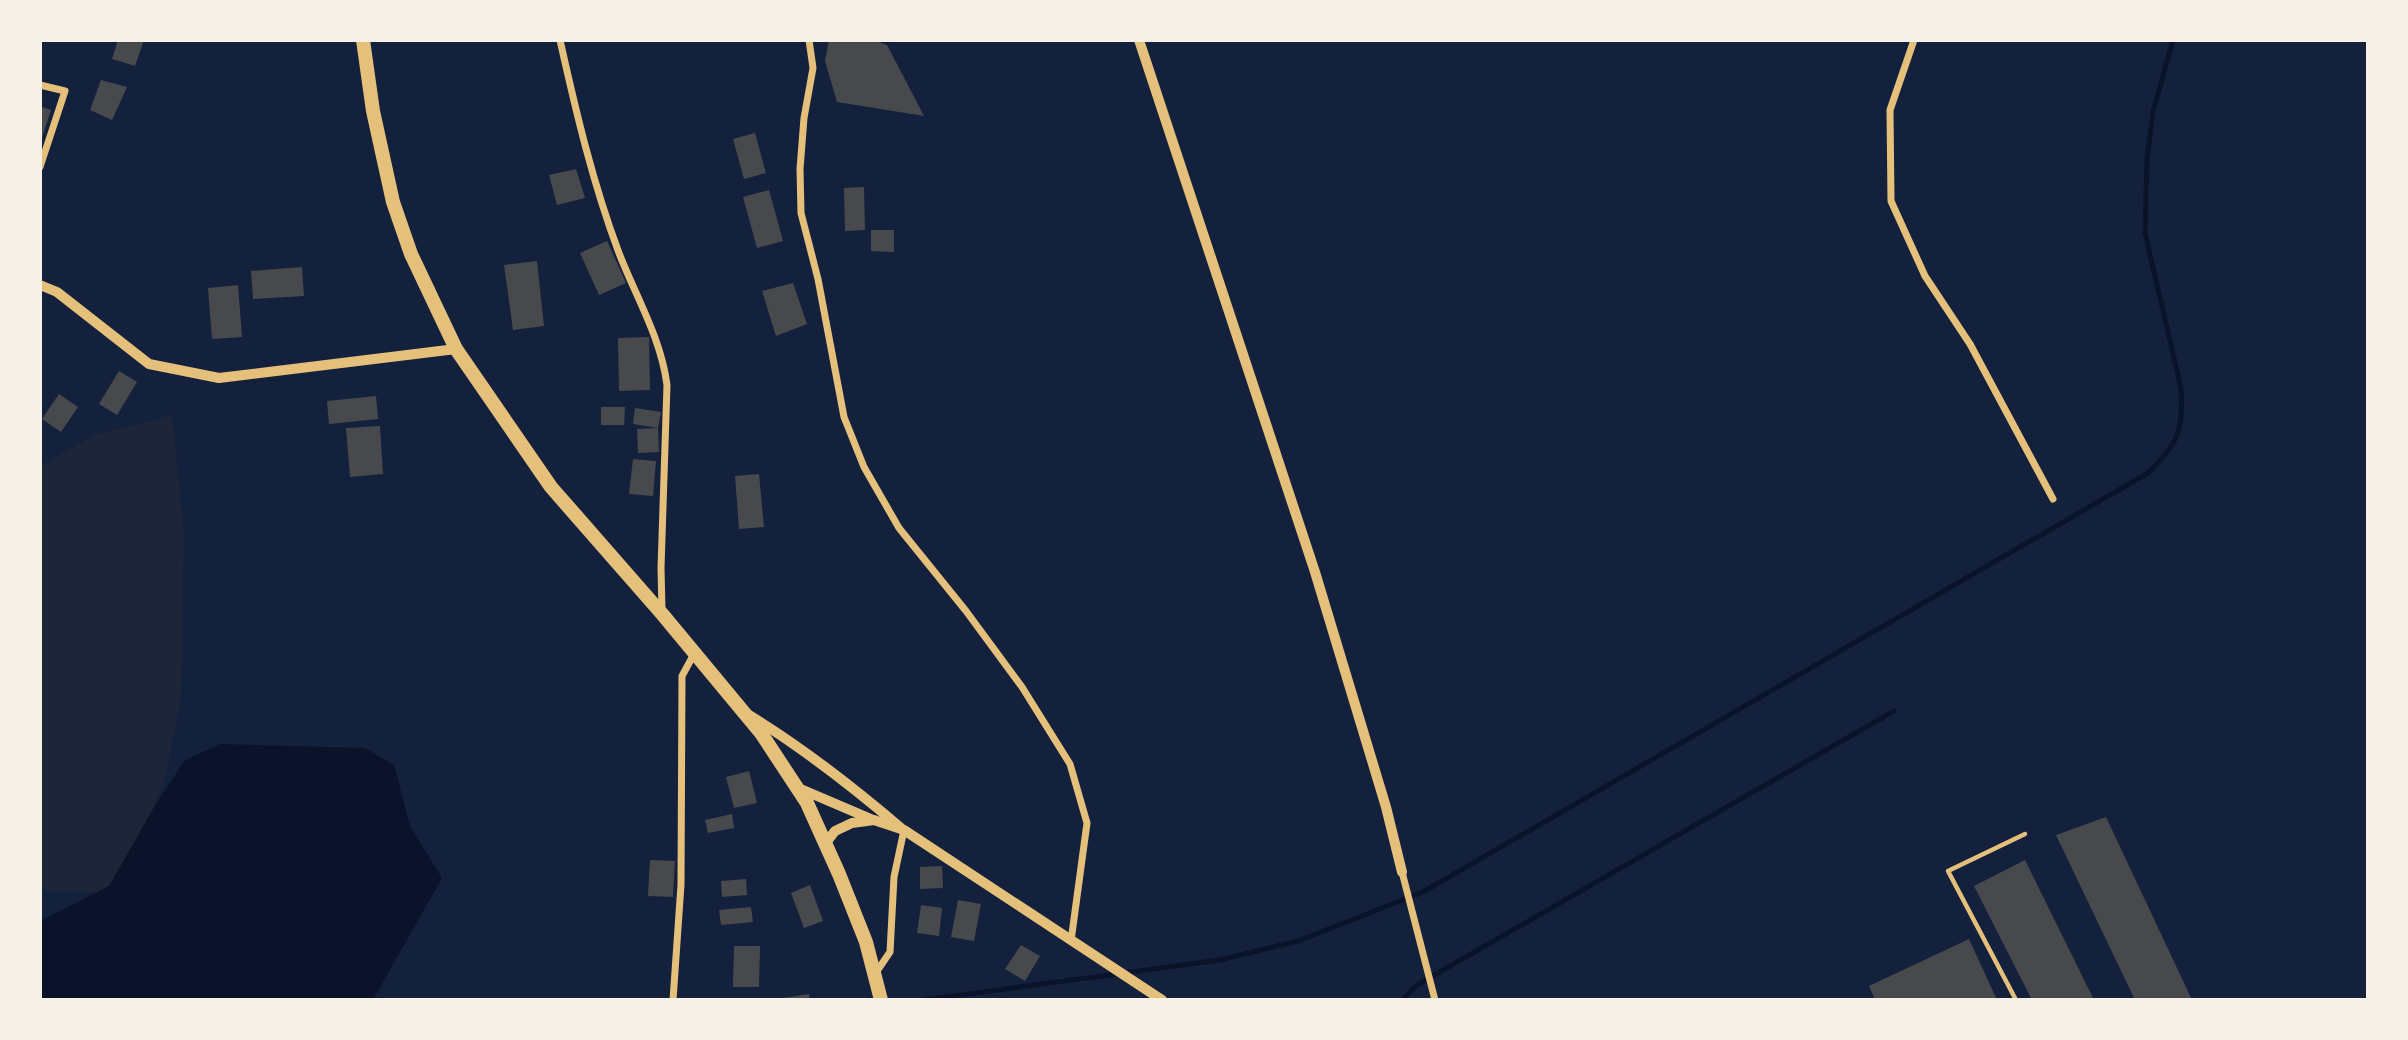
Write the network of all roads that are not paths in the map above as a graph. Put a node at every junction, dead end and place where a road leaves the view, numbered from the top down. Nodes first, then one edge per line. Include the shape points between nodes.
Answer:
1 (363, 40) edge
2 (560, 40) edge
3 (809, 40) edge
4 (1139, 40) edge
5 (1914, 40) edge
6 (40, 85) edge
7 (40, 167) edge
8 (40, 285) edge
9 (456, 349) junction
10 (2053, 499) dead end
11 (663, 615) junction
12 (694, 653) junction
13 (744, 711) junction
14 (796, 787) junction
15 (874, 820) junction
16 (904, 831) junction
17 (2025, 834) dead end
18 (825, 844) junction
19 (1402, 872) joint
20 (1071, 941) junction
21 (875, 974) junction
22 (673, 1000) edge
23 (881, 1000) edge
24 (1162, 1000) edge
25 (1435, 1000) edge
26 (2016, 1000) edge

1 - 9 main road via 393,202 411,254
2 - 11 street via 585,149 619,254 664,359
3 - 20 street via 813,68 804,118 801,213 844,417 864,467 899,528 1022,687 1070,764 1087,823
4 - 19 street via 1315,572
5 - 10 street via 1890,110 1891,201 1925,276 1970,344
6 - 7 street via 65,91
8 - 9 street via 57,292 149,364 219,378
9 - 11 main road via 551,487
11 - 12 main road
12 - 13 main road
12 - 22 street via 682,676 681,885
13 - 14 main road
13 - 16 street via 786,737
14 - 15 street
14 - 18 main road
15 - 16 street
15 - 18 street via 835,831
16 - 20 street
16 - 21 street via 894,877 890,952
17 - 26 lane via 1948,871
18 - 21 main road
19 - 25 street
20 - 24 street
21 - 23 main road

